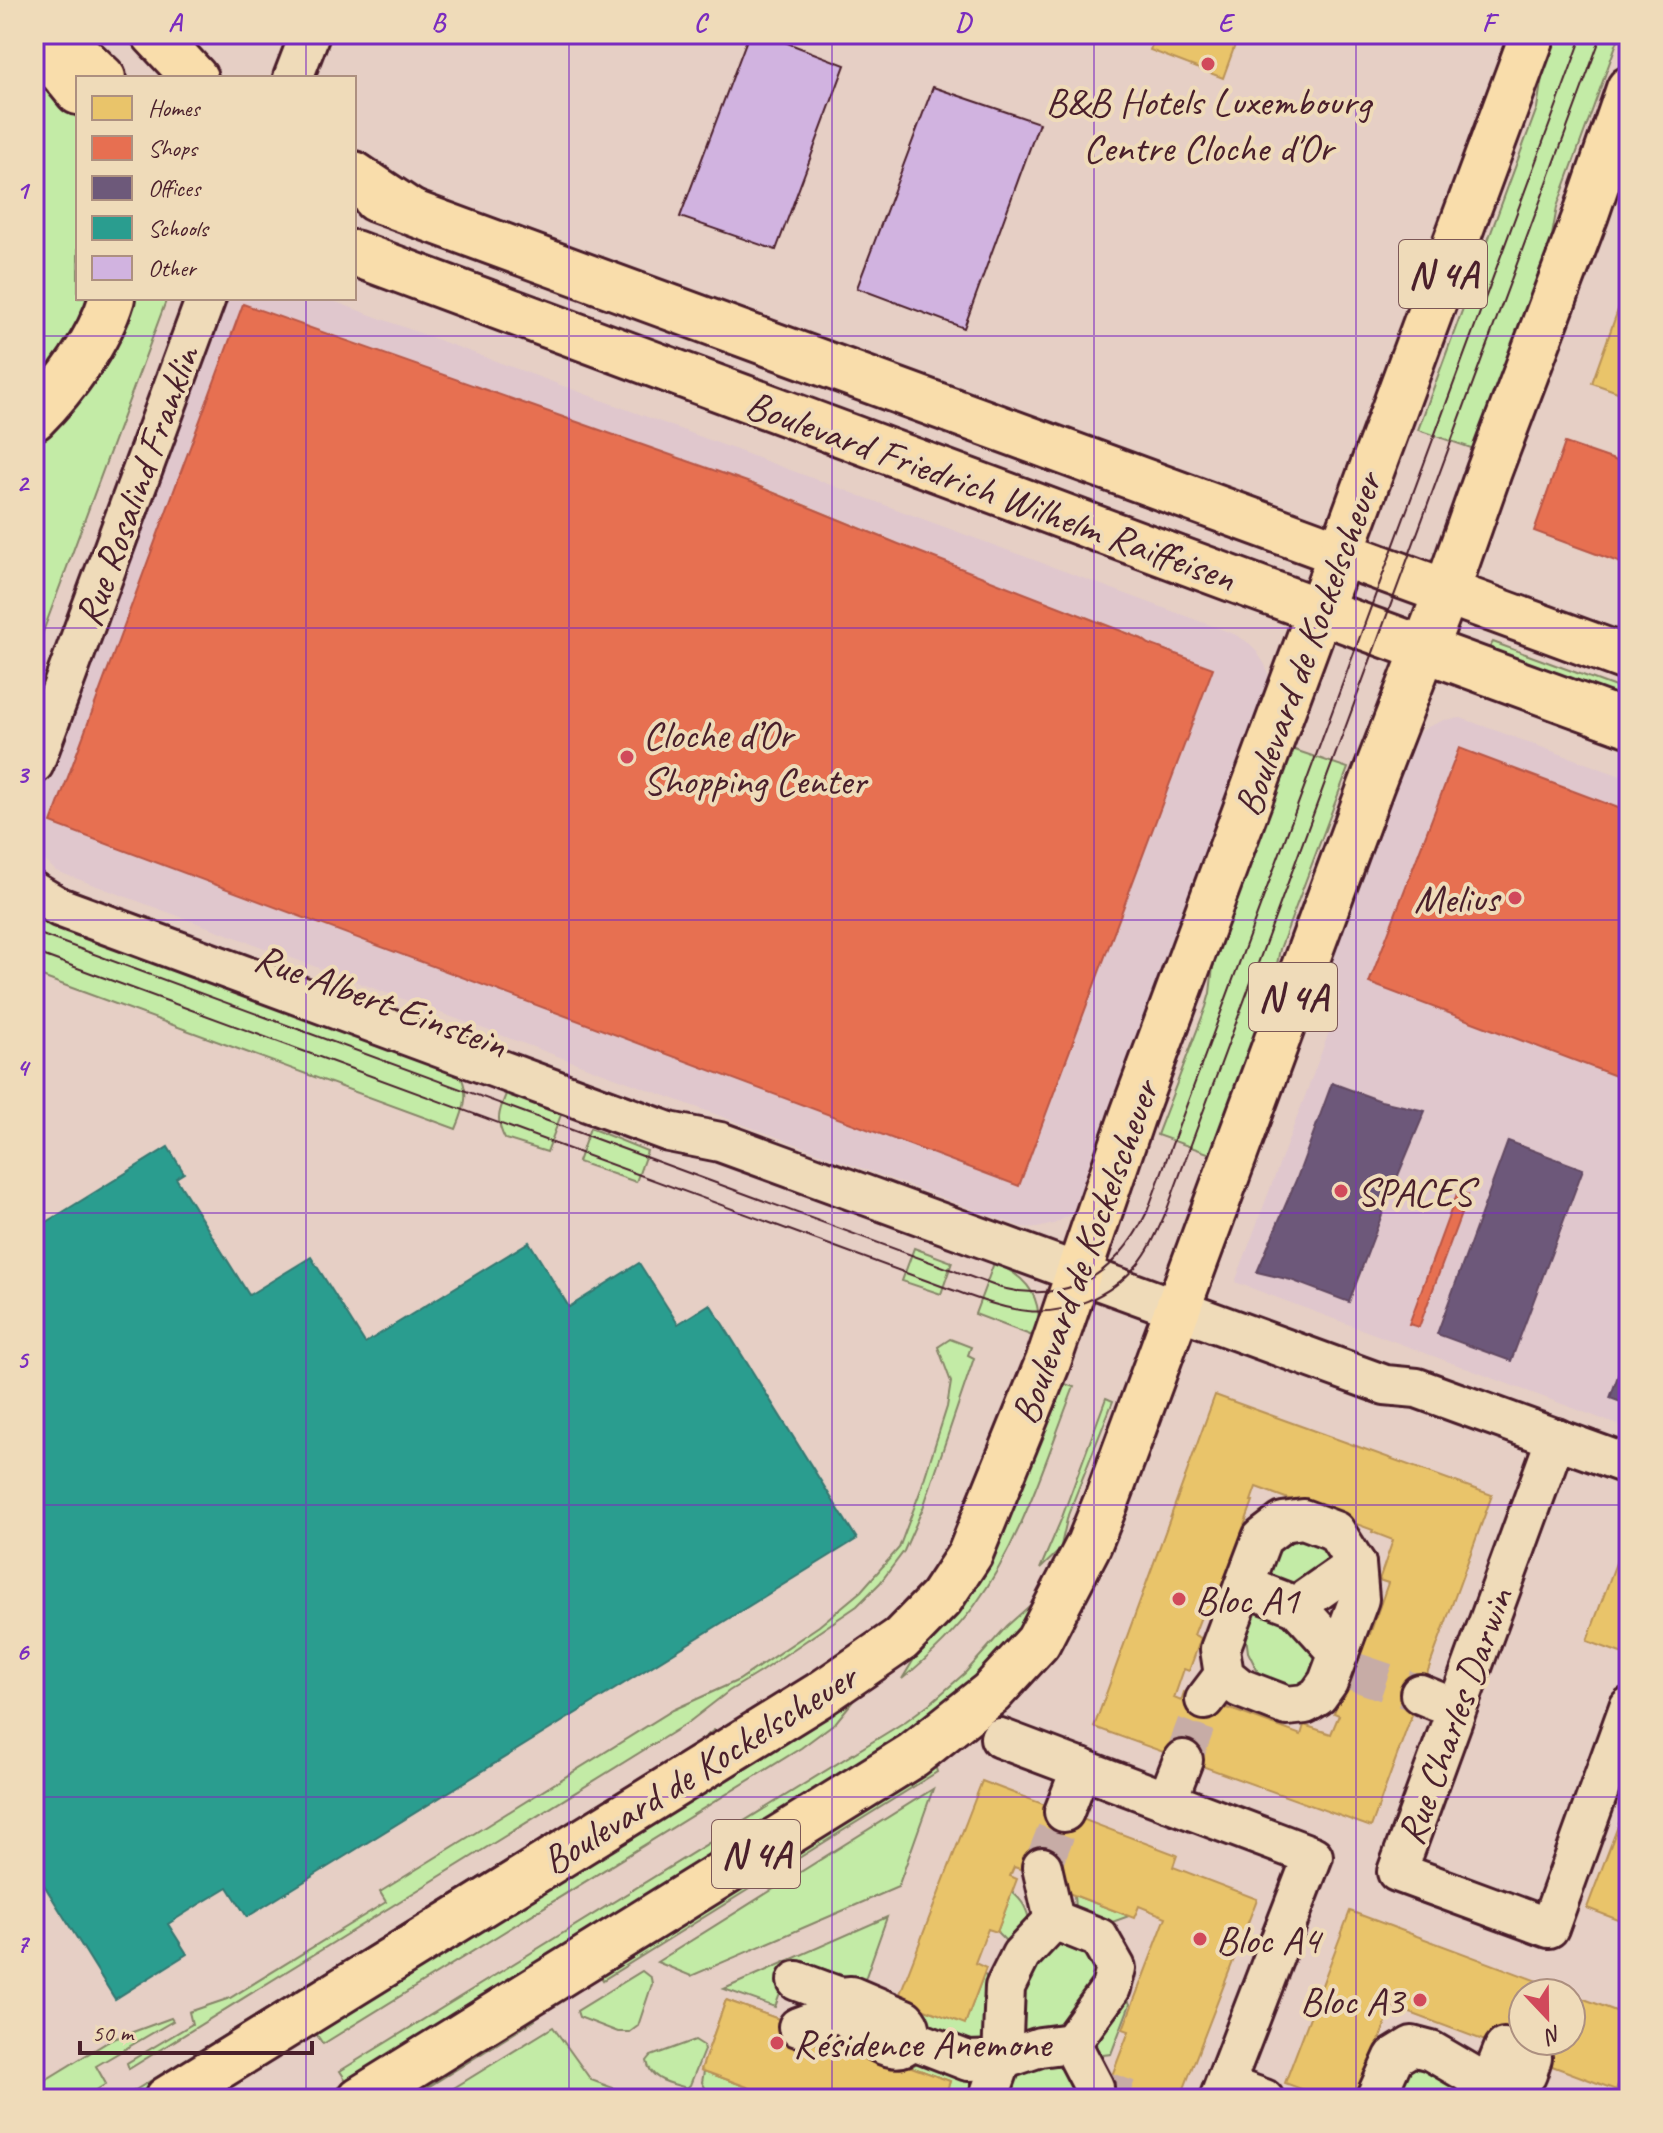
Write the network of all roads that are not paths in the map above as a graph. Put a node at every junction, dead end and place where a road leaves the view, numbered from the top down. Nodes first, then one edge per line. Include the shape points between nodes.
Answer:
1 (45, 34) edge
2 (91, 34) edge
3 (154, 34) edge
4 (310, 34) edge
5 (1533, 34) edge
6 (34, 52) edge
7 (101, 76) edge
8 (137, 76) edge
9 (193, 76) edge
10 (294, 76) edge
11 (1629, 89) edge
12 (76, 90) edge
13 (356, 175) edge
14 (356, 192) edge
15 (411, 212) junction
16 (356, 254) edge
17 (111, 300) edge
18 (205, 300) edge
19 (34, 418) edge
20 (1340, 553) junction
21 (1446, 593) junction
22 (1319, 611) junction
23 (1425, 649) junction
24 (1629, 659) edge
25 (1629, 724) edge
26 (34, 764) edge
27 (34, 872) edge
28 (34, 892) edge
29 (720, 1142) junction
30 (1078, 1273) junction
31 (1176, 1309) junction
32 (1552, 1448) junction
33 (1629, 1465) edge
34 (1629, 1489) edge
35 (1356, 1564) junction
36 (1244, 1586) junction
37 (1296, 1606) junction
38 (1341, 1663) junction
39 (1629, 1707) edge
40 (1000, 1738) dead end
41 (1183, 1760) tunnel mouth
42 (1081, 1768) junction
43 (1167, 1801) junction
44 (1064, 1812) tunnel mouth
45 (1042, 1867) tunnel mouth
46 (1054, 1920) junction
47 (792, 2006) dead end
48 (1071, 2043) junction
49 (1002, 2060) junction
50 (1497, 2071) edge
51 (1097, 2092) edge
52 (1222, 2092) edge
53 (167, 2099) edge
54 (360, 2099) edge
55 (988, 2099) edge
56 (1264, 2099) edge
57 (1375, 2099) edge

1 - 7 main road
2 - 8 main road
3 - 9 main road
4 - 10 street
5 - 20 main road, Boulevard de Kockelscheuer / N 4A
6 - 12 main road
11 - 21 main road, N 4A
13 - 15 main road
14 - 15 main road
15 - 20 main road, Boulevard Friedrich Wilhelm Raiffeisen
16 - 22 main road, Boulevard Friedrich Wilhelm Raiffeisen
17 - 19 main road via 91,344 57,395
18 - 26 street, Rue Rosalind Franklin
20 - 21 main road, Boulevard Friedrich Wilhelm Raiffeisen
20 - 22 main road, Boulevard de Kockelscheuer / N 4A
21 - 23 main road, N 4A
21 - 24 main road, Boulevard Friedrich Wilhelm Raiffeisen
22 - 23 main road, Boulevard Friedrich Wilhelm Raiffeisen
22 - 30 main road, Boulevard de Kockelscheuer / N 4A
23 - 25 main road, Boulevard Friedrich Wilhelm Raiffeisen
23 - 31 main road, N 4A
27 - 29 street, Rue Albert Einstein via 670,1106
28 - 29 street, Rue Albert Einstein via 59,907 669,1132
29 - 30 street, Rue Albert Einstein
30 - 31 street, Rue Albert Einstein
30 - 53 main road, Boulevard de Kockelscheuer / N 4A via 970,1554 941,1598 901,1639 821,1694
31 - 32 street via 1385,1385 1408,1408
31 - 54 main road, N 4A via 1089,1544 1038,1642 1017,1668 913,1755
32 - 33 street
32 - 34 street
32 - 39 street, Rue Charles Darwin via 1397,1872 1549,1928
35 - 36 street via 1335,1531 1303,1519 1283,1522 1262,1538
35 - 37 street
35 - 38 street via 1359,1599
36 - 37 street
36 - 38 street via 1220,1649 1215,1687 1240,1688 1287,1706 1305,1704 1318,1696
37 - 38 street
40 - 42 street
41 - 43 street
42 - 43 street
42 - 44 street
43 - 52 street via 1313,1856
45 - 46 street
46 - 48 street via 1099,1938 1116,1968 1111,1988
46 - 49 street via 1021,1955 1005,1987
47 - 49 street via 840,2004 851,1996 905,2019 911,2039 968,2061
48 - 49 street
48 - 51 street
49 - 55 street
50 - 57 street via 1440,2039 1394,2057
52 - 56 street

